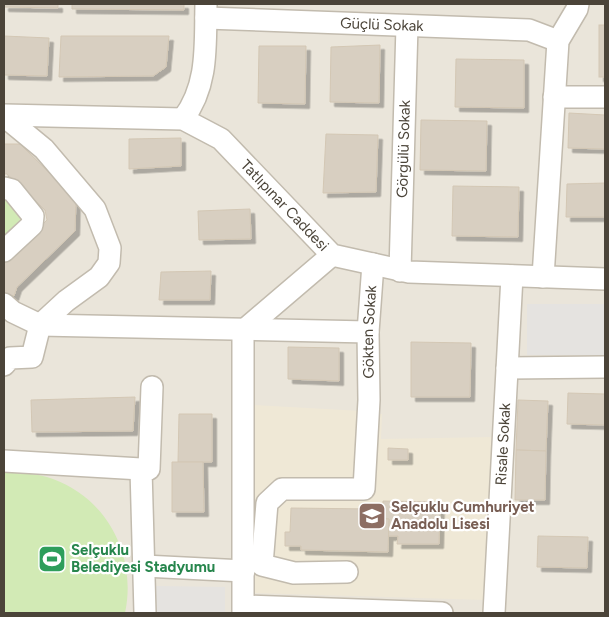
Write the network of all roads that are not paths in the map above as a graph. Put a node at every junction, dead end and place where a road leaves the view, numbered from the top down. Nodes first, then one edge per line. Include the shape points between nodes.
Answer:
1 (578, 4) edge
2 (206, 11) edge
3 (407, 26) junction
4 (558, 41) junction
5 (554, 97) junction
6 (605, 97) edge
7 (4, 115) edge
8 (183, 118) junction
9 (4, 188) edge
10 (4, 251) edge
11 (332, 255) junction
12 (373, 264) junction
13 (400, 271) junction
14 (512, 276) junction
15 (543, 277) junction
16 (605, 279) edge
17 (4, 304) edge
18 (40, 325) junction
19 (243, 331) junction
20 (368, 332) junction
21 (4, 365) edge
22 (605, 367) edge
23 (507, 368) junction
24 (152, 387) dead end
25 (4, 461) edge
26 (141, 469) junction
27 (144, 566) junction
28 (244, 571) junction
29 (347, 572) dead end
30 (244, 609) edge
31 (306, 611) edge
32 (145, 613) edge
33 (442, 613) edge
34 (494, 613) edge

1 - 4 street
2 - 3 street, Güçlü Sokak
2 - 8 street via 201,85
3 - 4 street, Güçlü Sokak via 529,30
3 - 13 street, Görgülü Sokak
4 - 5 street
5 - 6 street
5 - 15 street
7 - 8 street, Tatlıpınar Caddesi
7 - 18 street via 44,149 95,209 110,248 109,263 99,277
8 - 11 street, Tatlıpınar Caddesi via 221,139
9 - 10 street via 12,190 33,216 32,225
11 - 12 street, Tatlıpınar Caddesi
11 - 19 street
12 - 13 street, Tatlıpınar Caddesi
12 - 20 street, Gökten Sokak
13 - 14 street, Tatlıpınar Caddesi
14 - 15 street, Tatlıpınar Caddesi
14 - 23 street, Risale Sokak
15 - 16 street, Tatlıpınar Caddesi
17 - 18 street
18 - 19 street
18 - 21 street via 32,357 10,358
19 - 20 street
19 - 28 street
20 - 29 street, Gökten Sokak via 370,400 364,489 282,489 267,503 262,565 294,573
22 - 23 street
23 - 34 street, Risale Sokak
24 - 26 street via 149,469
25 - 26 street
26 - 27 street
27 - 28 street
27 - 32 street
28 - 30 street
30 - 31 street
31 - 33 street

